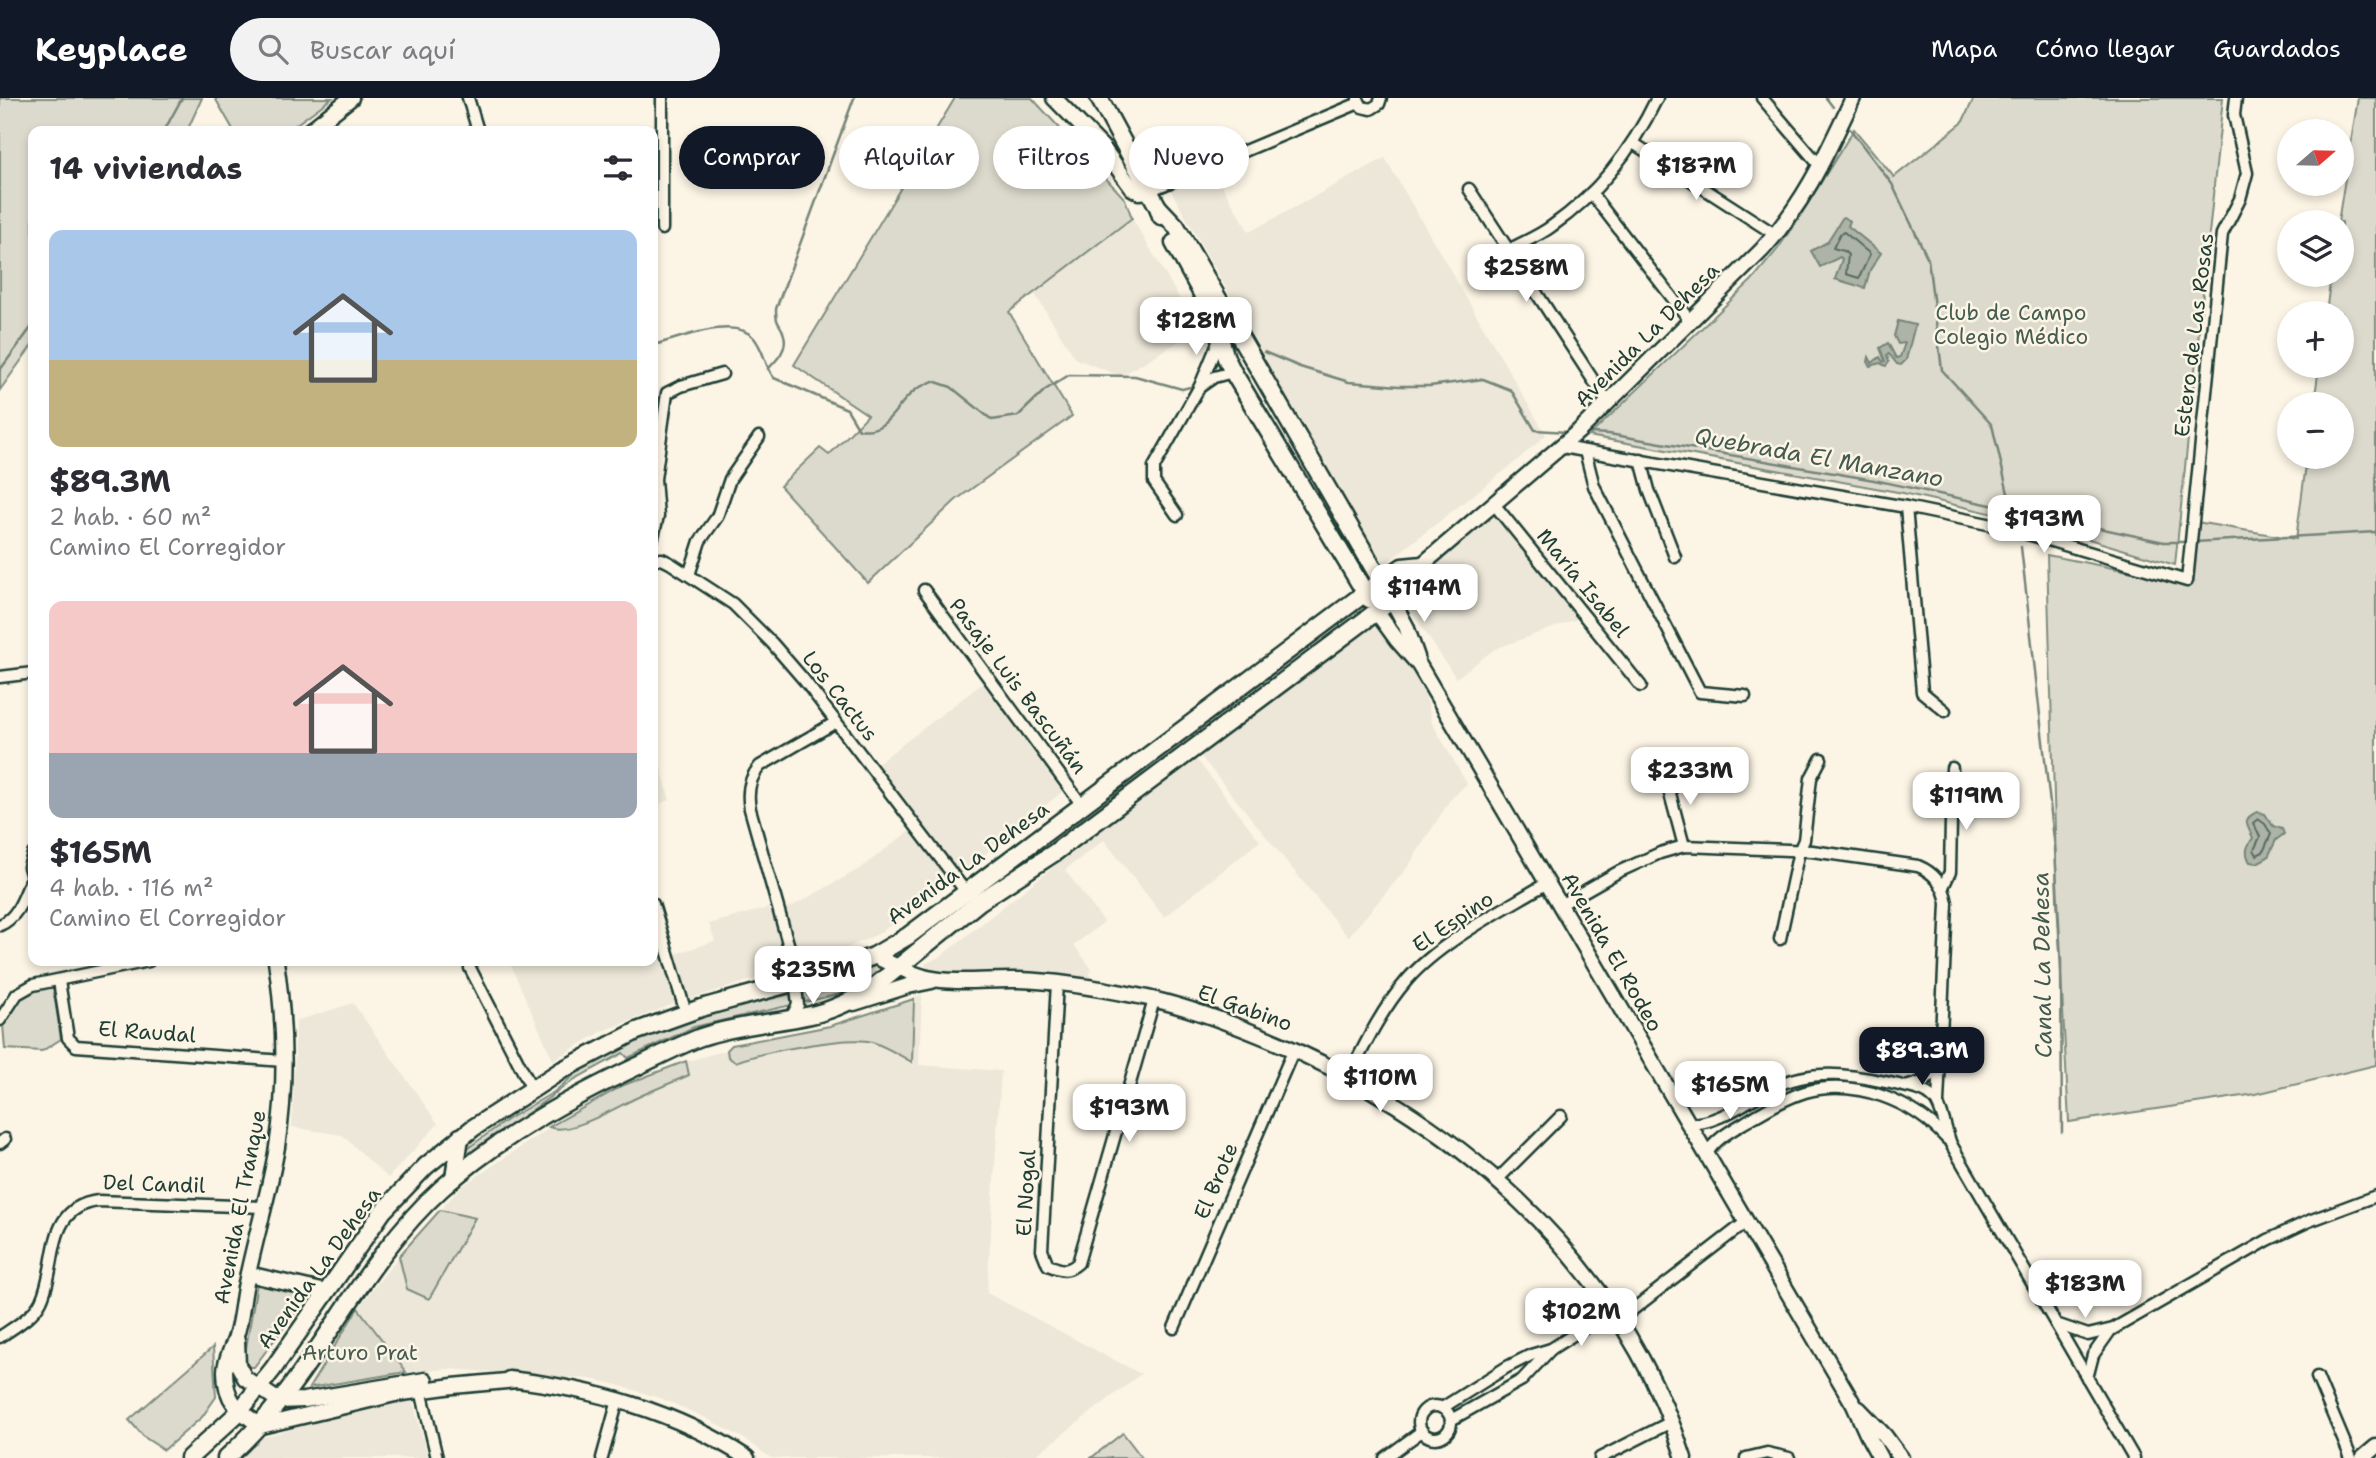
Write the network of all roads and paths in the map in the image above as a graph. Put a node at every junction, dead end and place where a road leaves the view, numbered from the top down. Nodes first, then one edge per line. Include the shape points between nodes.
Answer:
1 (351, 98) edge
2 (468, 98) edge
3 (662, 98) edge
4 (1054, 98) edge
5 (1099, 98) edge
6 (1381, 98) edge
7 (1657, 98) edge
8 (1762, 98) edge
9 (1853, 98) edge
10 (2236, 98) edge
11 (1358, 101) edge
12 (315, 126) edge
13 (476, 126) edge
14 (1633, 143) junction
15 (1821, 167) junction
16 (1469, 188) dead end
17 (1149, 191) junction
18 (1591, 193) junction
19 (1158, 207) junction
20 (662, 229) dead end
21 (1776, 235) junction
22 (1509, 250) junction
23 (1691, 322) junction
24 (1220, 339) junction
25 (1233, 372) junction
26 (722, 374) dead end
27 (1200, 386) junction
28 (1608, 404) junction
29 (759, 437) dead end
30 (1562, 447) junction
31 (1585, 451) junction
32 (658, 458) edge
33 (1641, 460) junction
34 (1331, 494) junction
35 (1309, 499) junction
36 (1494, 504) junction
37 (1906, 507) junction
38 (1177, 515) dead end
39 (1675, 557) dead end
40 (658, 560) edge
41 (1423, 564) junction
42 (689, 575) junction
43 (1381, 581) junction
44 (924, 590) dead end
45 (1365, 593) junction
46 (1392, 600) junction
47 (1376, 611) junction
48 (1419, 664) junction
49 (28, 674) edge
50 (0, 677) edge
51 (1641, 686) dead end
52 (1745, 696) dead end
53 (1945, 711) dead end
54 (836, 722) junction
55 (1821, 759) dead end
56 (1952, 768) dead end
57 (1665, 775) dead end
58 (1082, 805) junction
59 (1684, 846) junction
60 (1799, 850) junction
61 (1547, 883) junction
62 (1942, 887) junction
63 (28, 888) edge
64 (966, 892) junction
65 (1560, 905) junction
66 (658, 921) edge
67 (0, 925) edge
68 (1780, 939) dead end
69 (874, 956) junction
70 (126, 966) edge
71 (277, 966) edge
72 (900, 967) junction
73 (470, 968) dead end
74 (941, 980) junction
75 (59, 981) junction
76 (797, 983) junction
77 (1057, 983) junction
78 (1154, 1000) junction
79 (823, 1012) junction
80 (685, 1013) junction
81 (790, 1019) junction
82 (0, 1020) edge
83 (1294, 1049) junction
84 (284, 1061) junction
85 (1938, 1069) junction
86 (1349, 1076) junction
87 (1905, 1086) junction
88 (532, 1088) junction
89 (1938, 1104) junction
90 (1561, 1116) dead end
91 (1707, 1122) junction
92 (1688, 1124) junction
93 (460, 1137) junction
94 (1716, 1140) junction
95 (1951, 1144) junction
96 (1706, 1155) junction
97 (454, 1178) junction
98 (1498, 1179) junction
99 (2376, 1196) edge
100 (263, 1207) junction
101 (1746, 1222) junction
102 (247, 1274) junction
103 (326, 1292) junction
104 (1614, 1316) junction
105 (2056, 1324) junction
106 (1174, 1328) dead end
107 (2113, 1329) junction
108 (236, 1335) junction
109 (0, 1337) edge
110 (1551, 1349) junction
111 (2317, 1377) dead end
112 (2087, 1378) junction
113 (517, 1380) junction
114 (257, 1388) junction
115 (421, 1390) junction
116 (618, 1400) junction
117 (279, 1401) junction
118 (1854, 1405) junction
119 (1442, 1408) junction
120 (239, 1412) junction
121 (1451, 1420) junction
122 (1671, 1422) junction
123 (261, 1426) junction
124 (1422, 1432) junction
125 (2376, 1447) edge
126 (189, 1458) edge
127 (226, 1458) edge
128 (437, 1458) edge
129 (602, 1458) edge
130 (747, 1458) edge
131 (1385, 1458) edge
132 (1600, 1458) edge
133 (1684, 1458) edge
134 (1746, 1458) edge
135 (1789, 1458) edge
136 (1878, 1458) edge
137 (1901, 1458) edge
138 (2134, 1458) edge
139 (2351, 1458) edge
140 (2363, 1458) edge

1 - 12 main road
2 - 13 street
3 - 20 street
4 - 17 main road, Avenida El Rodeo via 1103,148 1132,188
5 - 17 main road, Avenida El Rodeo
6 - 11 street via 1371,109
7 - 14 street
8 - 15 street
9 - 15 main road, Avenida La Dehesa
10 - 37 street, Estero de Las Rosas via 2234,115 2246,173 2240,199 2222,234 2187,581 2007,528
11 - 17 street
14 - 18 street
14 - 21 street
15 - 21 main road, Avenida La Dehesa
16 - 22 street
17 - 19 main road, Avenida El Rodeo
18 - 22 street via 1550,228
18 - 23 street
19 - 24 main road, Avenida El Rodeo via 1212,312
19 - 34 main road, Avenida El Rodeo via 1176,226
21 - 23 main road, Avenida La Dehesa
22 - 28 street
23 - 28 main road, Avenida La Dehesa
24 - 25 main road, Avenida El Rodeo
24 - 27 street
25 - 27 street
25 - 35 main road, Avenida El Rodeo
26 - 32 street via 667,393
27 - 38 street via 1153,472 1156,486
28 - 30 main road, Avenida La Dehesa
29 - 42 street via 730,479 722,508 700,541
30 - 31 street
30 - 36 main road, Avenida La Dehesa
31 - 33 street
31 - 52 street via 1594,486 1700,692
33 - 37 street
33 - 39 street
34 - 35 main road via 1325,506
34 - 43 main road, Avenida El Rodeo
35 - 45 main road, Avenida El Rodeo
36 - 41 main road, Avenida La Dehesa
36 - 51 street, María Isabel
37 - 53 street via 1922,692
40 - 42 street, Los Cactus
41 - 43 main road, Avenida La Dehesa via 1402,566
41 - 46 main road, Avenida La Dehesa via 1413,583
42 - 54 street, Los Cactus via 753,623
43 - 45 main road, Avenida La Dehesa
43 - 46 main road, Avenida El Rodeo
44 - 58 street, Pasaje Luis Bascuñán
45 - 47 main road, Avenida El Rodeo
45 - 58 main road, Avenida La Dehesa
46 - 47 main road, Avenida La Dehesa
46 - 48 main road, Avenida El Rodeo
47 - 48 main road, Avenida El Rodeo
47 - 72 main road, Avenida La Dehesa via 1054,853 979,902
48 - 61 main road, Avenida El Rodeo
49 - 50 street
54 - 64 street, Los Cactus
54 - 76 street via 760,766 749,787 750,809
55 - 60 street via 1811,778
56 - 62 street via 1950,872
57 - 59 street
58 - 64 main road, Avenida La Dehesa
59 - 60 street
59 - 65 street via 1618,872
60 - 62 street via 1918,866
60 - 68 street
61 - 65 main road, Avenida El Rodeo
61 - 86 street, El Espino via 1448,945 1413,973 1376,1021
62 - 85 street via 1947,909
63 - 67 street via 16,913
64 - 69 main road, Avenida La Dehesa
65 - 92 main road, Avenida El Rodeo
66 - 80 street
69 - 72 main road, El Gabino
69 - 76 main road, Avenida La Dehesa
70 - 75 street
71 - 84 main road, Avenida El Tranque
72 - 74 main road, El Gabino
72 - 79 main road, Avenida La Dehesa via 869,990
73 - 88 street
74 - 77 main road, El Gabino
74 - 79 main road, El Gabino
75 - 82 street via 24,989
75 - 84 street, El Raudal via 68,1038 76,1046
76 - 80 main road, Avenida La Dehesa
76 - 81 street via 798,1005
77 - 78 main road, El Gabino
77 - 78 street, El Nogal via 1042,1250 1048,1265 1063,1271 1078,1263
78 - 83 main road, El Gabino via 1218,1018
79 - 81 main road, Avenida La Dehesa
80 - 88 main road, Avenida La Dehesa via 611,1043
81 - 97 main road, Avenida La Dehesa via 702,1037 625,1072 533,1121
83 - 86 main road, El Gabino
83 - 106 street, El Brote
84 - 100 main road, Avenida El Tranque via 281,1120
85 - 87 street via 1925,1081
85 - 89 street
86 - 98 main road, El Gabino via 1416,1118
87 - 89 street via 1927,1093
87 - 91 street via 1847,1074 1822,1074 1771,1088
88 - 93 main road, Avenida La Dehesa
89 - 95 street
90 - 98 street
91 - 92 street
91 - 94 street via 1717,1129
92 - 96 main road, Avenida El Rodeo
93 - 97 main road
93 - 103 main road, Avenida La Dehesa via 397,1194
94 - 95 street via 1788,1098 1842,1088 1902,1104
94 - 96 street
95 - 105 street
96 - 101 main road, Avenida El Rodeo
97 - 117 main road, Avenida La Dehesa via 416,1214 382,1256
98 - 104 main road, El Gabino via 1577,1265
99 - 107 street via 2268,1240
100 - 102 main road, Avenida El Tranque
100 - 109 street, Del Candil via 84,1203 60,1226 37,1308
101 - 104 street
101 - 118 main road, Avenida El Rodeo
102 - 103 main road
102 - 108 main road, Avenida El Tranque
103 - 114 main road, Avenida La Dehesa
104 - 110 street
104 - 122 main road, El Gabino via 1646,1368
105 - 107 street via 2088,1335
105 - 112 street
107 - 112 street via 2097,1347
108 - 114 main road, Avenida El Tranque via 240,1371
108 - 120 main road, Avenida El Tranque via 225,1368 229,1394
110 - 119 street via 1507,1367
110 - 121 street via 1522,1380
111 - 139 street
112 - 138 street
113 - 115 main road
113 - 116 main road
113 - 117 main road via 432,1379
114 - 117 main road
114 - 120 main road, Avenida La Dehesa
115 - 123 main road
115 - 128 street
116 - 129 street
116 - 130 main road via 687,1424
117 - 123 main road, Avenida La Dehesa
118 - 136 main road, Avenida El Rodeo
118 - 137 main road, Avenida El Rodeo
119 - 121 street
119 - 124 street via 1423,1412
120 - 123 main road
120 - 126 main road, Avenida La Dehesa
121 - 124 street via 1447,1433 1439,1438
122 - 132 street
122 - 133 main road, El Gabino
123 - 127 main road, Avenida La Dehesa
124 - 131 street
125 - 140 main road
134 - 135 street via 1767,1453

